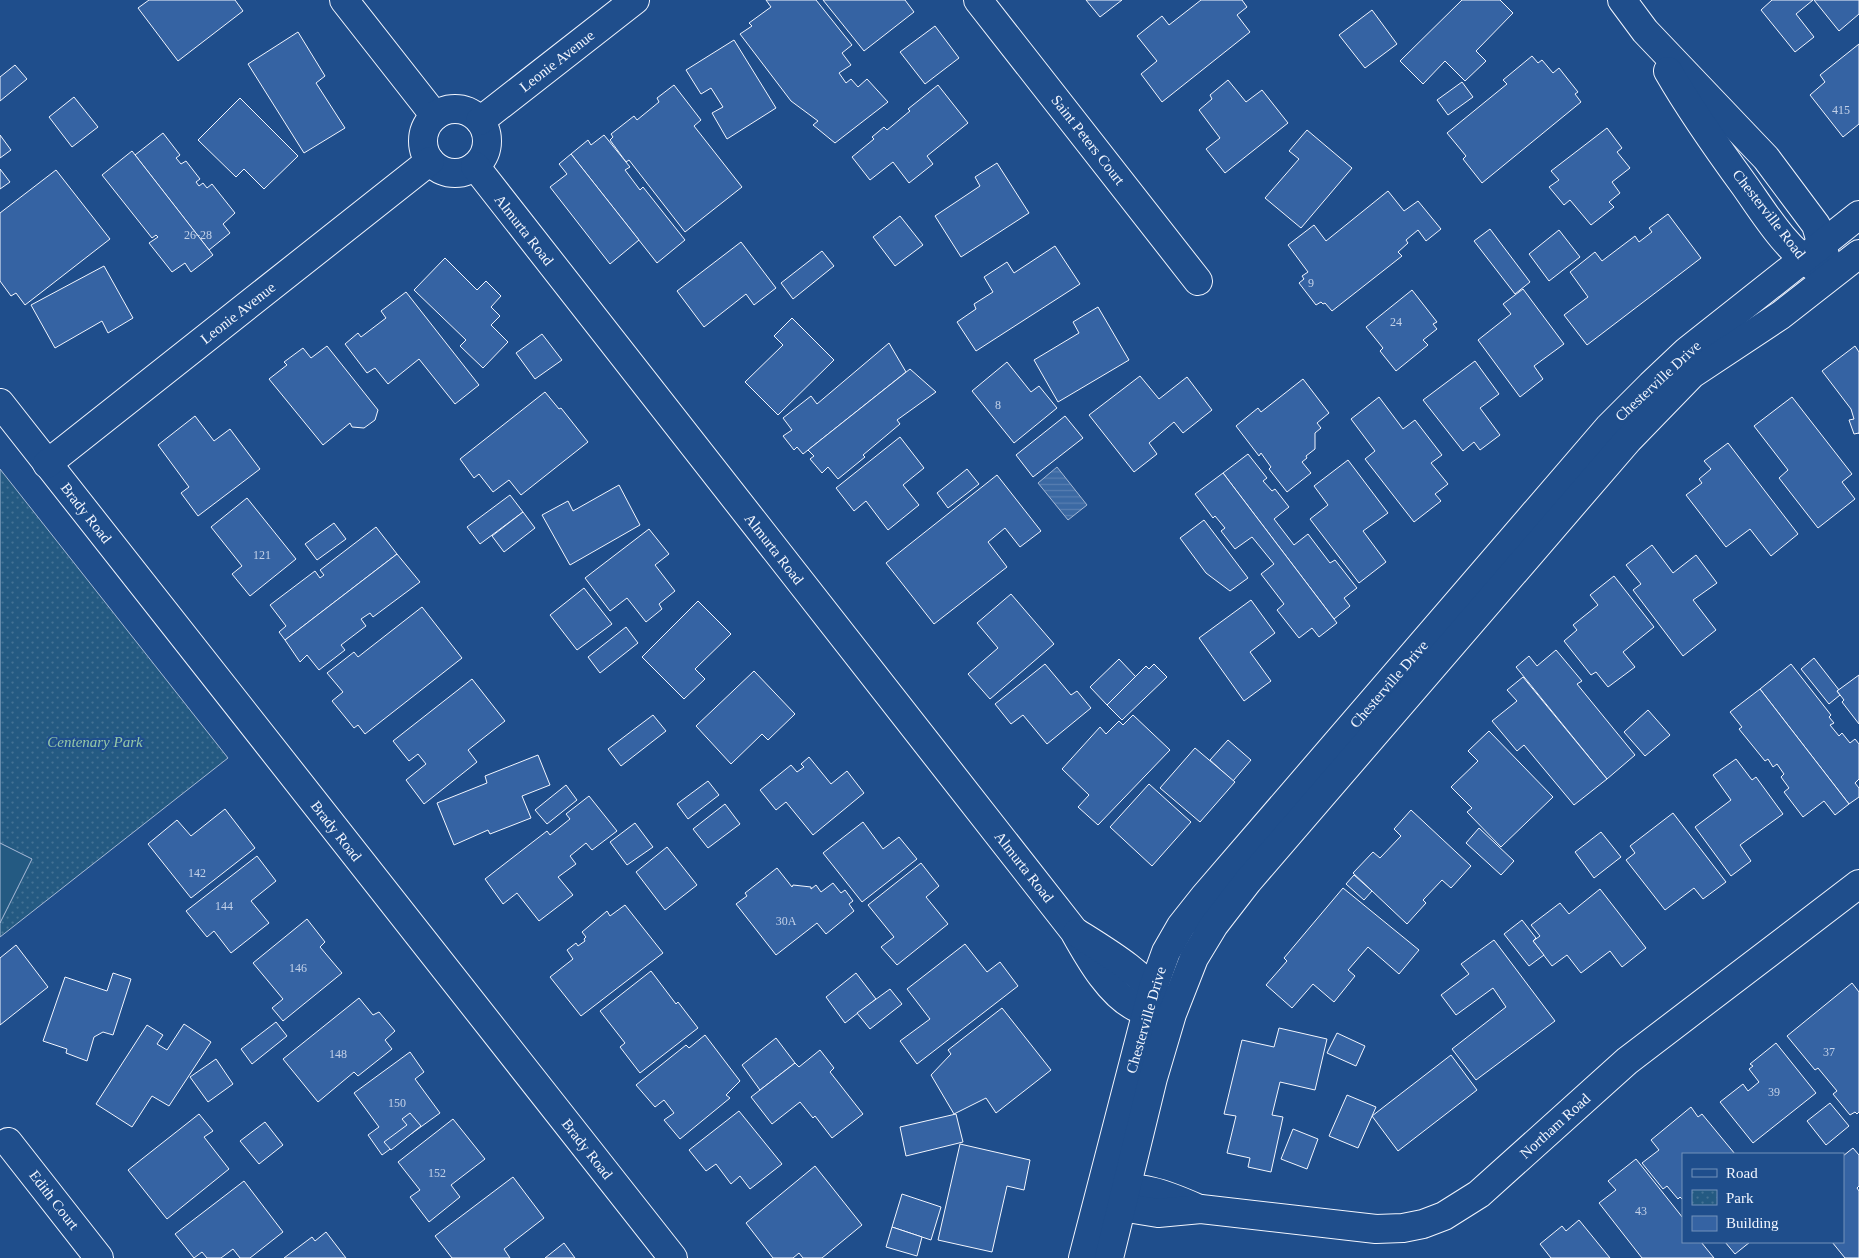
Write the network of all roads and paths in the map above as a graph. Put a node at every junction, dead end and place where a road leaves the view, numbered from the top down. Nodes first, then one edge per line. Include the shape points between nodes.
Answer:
1 (344, 0) edge
2 (635, 0) edge
3 (978, 0) edge
4 (1622, 0) edge
5 (435, 116) junction
6 (480, 121) junction
7 (430, 161) junction
8 (475, 166) junction
9 (1859, 215) edge
10 (1812, 252) junction
11 (1859, 254) edge
12 (1830, 277) junction
13 (1198, 281) dead end
14 (0, 403) edge
15 (47, 464) junction
16 (1859, 884) edge
17 (1157, 1004) junction
18 (8, 1142) dead end
19 (1115, 1195) junction
20 (99, 1258) edge
21 (673, 1258) edge
22 (1083, 1258) edge
23 (1109, 1258) edge

1 - 5 street
2 - 6 street, Leonie Avenue
3 - 13 street, Saint Peters Court
4 - 10 street, Chesterville Road via 1645,31 1702,126 1771,223
5 - 6 street via 444,111 464,110
5 - 7 street via 428,123 423,142
6 - 8 street via 485,130 486,150
7 - 8 street via 446,172 461,173
7 - 15 street, Leonie Avenue
8 - 17 street, Almurta Road via 1074,931 1107,982 1139,1009
9 - 10 street, Chesterville Drive
10 - 12 street, Chesterville Road
10 - 17 street, Chesterville Drive via 1687,351 1610,427 1204,896 1166,952
11 - 12 street, Chesterville Drive
12 - 17 street, Chesterville Drive via 1781,315 1692,374 1628,440 1248,881
14 - 15 street, Brady Road
15 - 21 street, Brady Road
16 - 19 street, Northam Road via 1627,1061 1479,1194 1444,1216 1404,1228 1376,1229 1201,1209 1163,1193
17 - 19 street, Chesterville Drive
18 - 20 street, Edith Court
19 - 22 street, Chesterville Drive
19 - 23 street, Chesterville Drive

